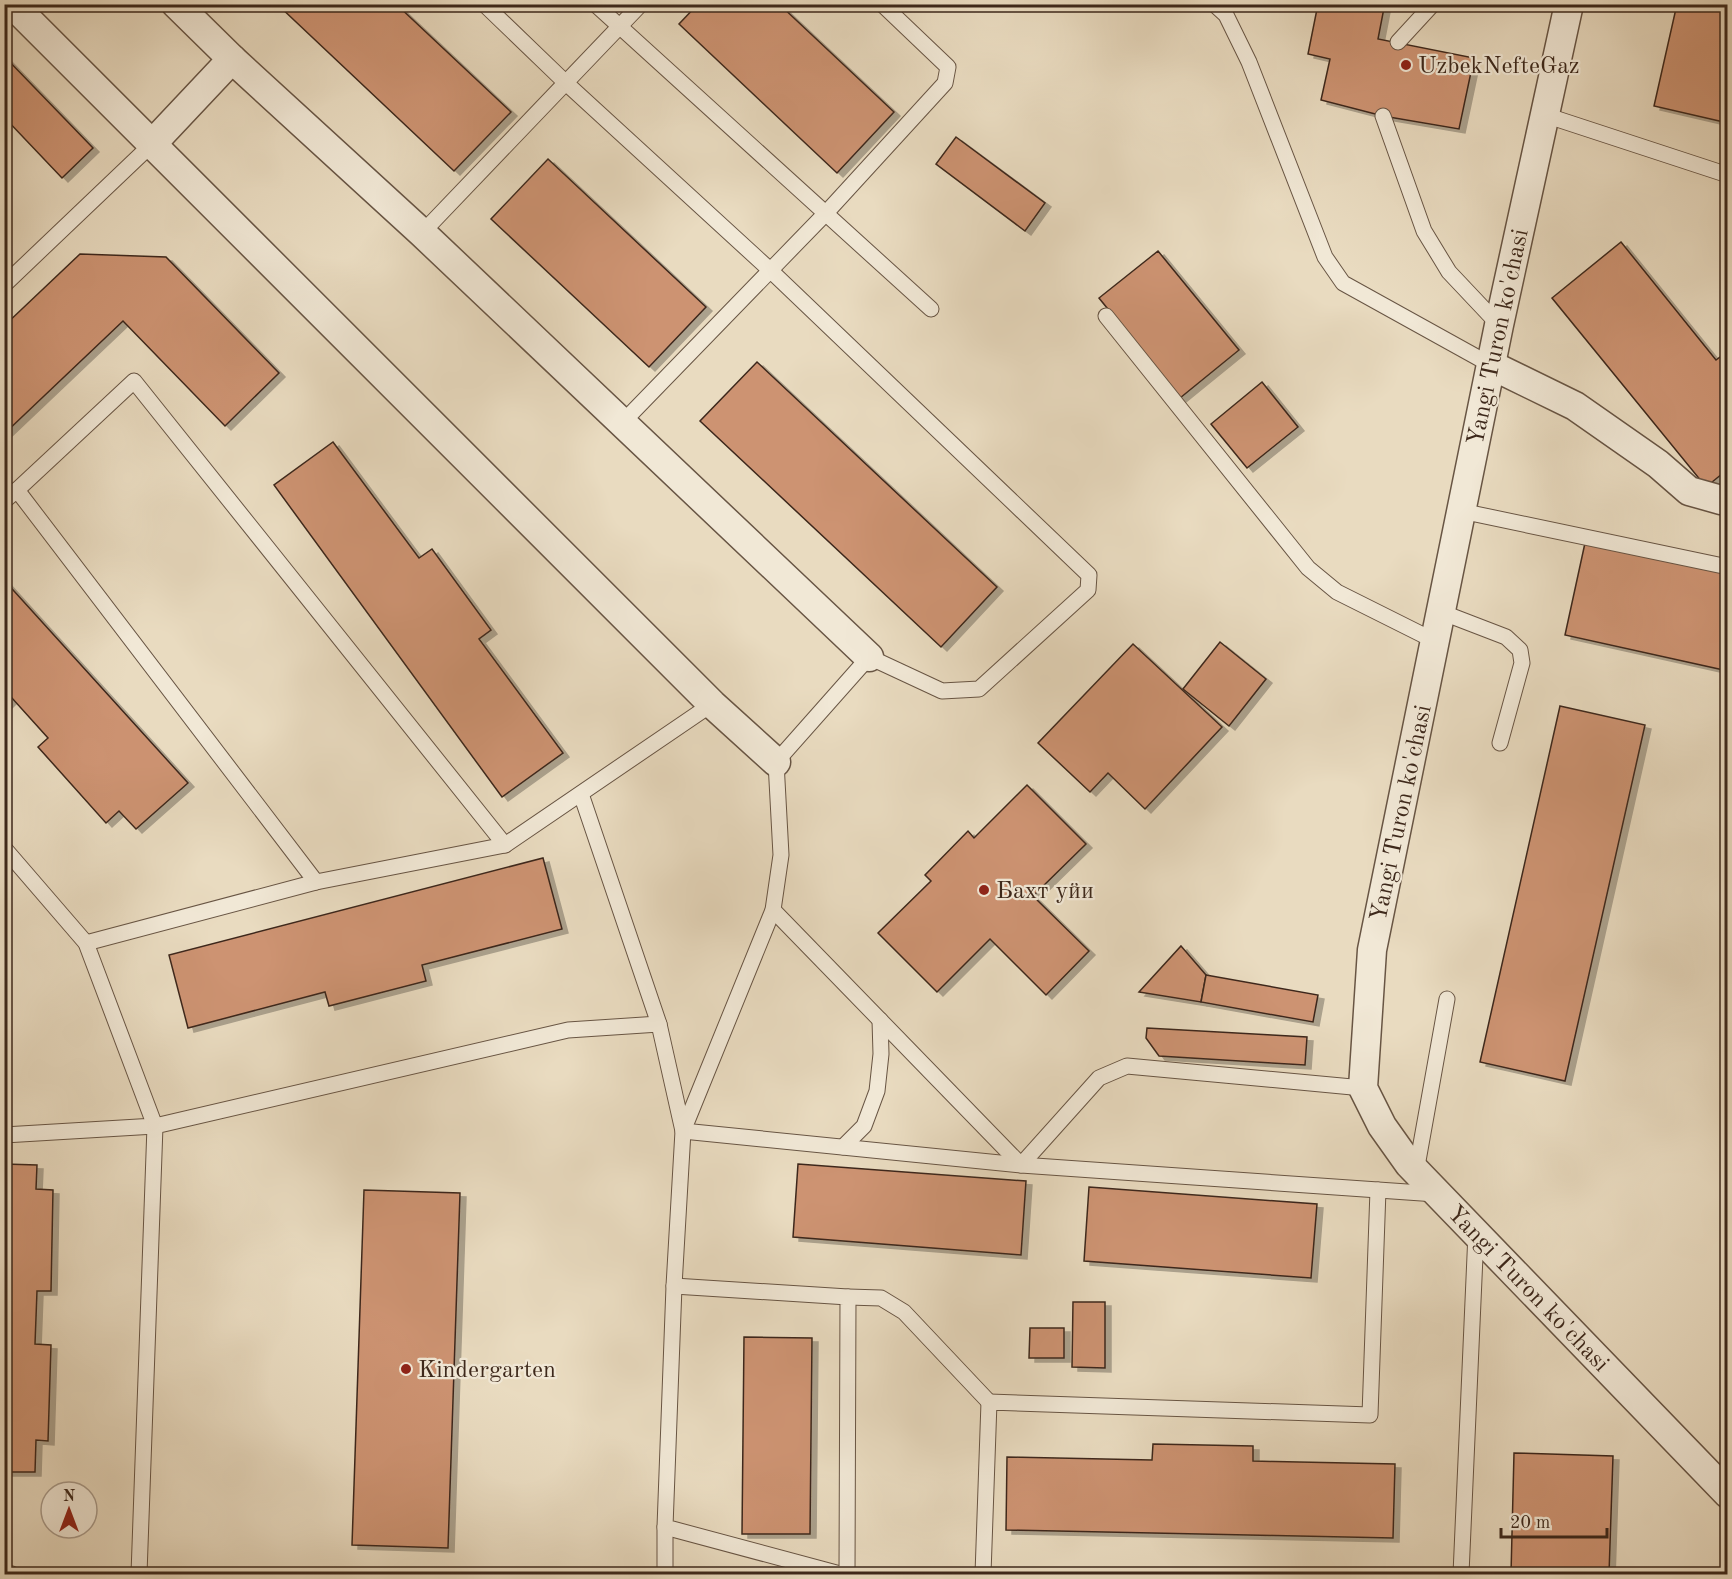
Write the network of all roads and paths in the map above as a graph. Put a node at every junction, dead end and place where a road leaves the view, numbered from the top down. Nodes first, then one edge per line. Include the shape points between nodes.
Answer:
1 (12, 4) edge
2 (176, 4) edge
3 (484, 4) edge
4 (595, 4) edge
5 (641, 4) edge
6 (882, 4) edge
7 (1214, 4) edge
8 (1433, 4) edge
9 (1569, 4) edge
10 (620, 27) junction
11 (1398, 42) dead end
12 (232, 59) junction
13 (566, 83) junction
14 (1545, 115) junction
15 (1383, 116) dead end
16 (152, 144) junction
17 (1728, 175) edge
18 (826, 213) junction
19 (422, 233) junction
20 (770, 270) junction
21 (4, 285) edge
22 (931, 309) dead end
23 (1106, 316) dead end
24 (1499, 325) junction
25 (1491, 365) junction
26 (622, 423) junction
27 (17, 490) junction
28 (1728, 497) edge
29 (4, 501) edge
30 (1461, 511) junction
31 (1728, 567) edge
32 (1441, 612) junction
33 (1435, 641) junction
34 (869, 657) junction
35 (712, 704) junction
36 (1500, 743) dead end
37 (776, 762) junction
38 (581, 794) junction
39 (505, 846) junction
40 (4, 848) edge
41 (316, 882) junction
42 (773, 910) junction
43 (86, 944) junction
44 (1447, 999) dead end
45 (880, 1020) junction
46 (659, 1024) junction
47 (1363, 1088) junction
48 (155, 1126) junction
49 (683, 1131) junction
50 (4, 1135) edge
51 (843, 1147) junction
52 (1020, 1165) junction
53 (1416, 1172) junction
54 (1378, 1190) junction
55 (1439, 1195) junction
56 (1476, 1233) junction
57 (674, 1286) junction
58 (848, 1297) junction
59 (989, 1402) junction
60 (1728, 1494) edge
61 (664, 1527) junction
62 (4, 1572) edge
63 (12, 1575) edge
64 (139, 1575) edge
65 (665, 1575) edge
66 (840, 1575) edge
67 (847, 1575) edge
68 (983, 1575) edge
69 (1461, 1575) edge

1 - 16 street
2 - 12 street
3 - 13 lane
4 - 10 lane
5 - 10 lane
6 - 18 lane via 948,67 945,83
7 - 25 lane via 1226,15 1249,62 1325,256 1343,283
8 - 11 lane
9 - 14 street, Yangi Turon ko'chasi
10 - 13 lane
10 - 18 lane
12 - 16 street
12 - 19 street
13 - 19 lane
13 - 20 lane
14 - 17 lane
14 - 24 street, Yangi Turon ko'chasi
15 - 24 lane via 1424,231 1449,272
16 - 21 lane
16 - 35 street
18 - 20 lane
18 - 22 lane
19 - 26 street
20 - 26 lane
20 - 34 lane via 1089,575 1088,590 979,689 942,691
23 - 33 lane via 1308,568 1337,592
24 - 25 street, Yangi Turon ko'chasi
25 - 28 street via 1575,406 1658,464 1689,491 1721,500
25 - 30 street, Yangi Turon ko'chasi
26 - 34 street
27 - 29 lane
27 - 39 lane via 134,381
27 - 41 lane
30 - 31 lane
30 - 32 street, Yangi Turon ko'chasi
32 - 33 street, Yangi Turon ko'chasi
32 - 36 lane via 1506,636 1520,650 1522,663
33 - 47 street, Yangi Turon ko'chasi via 1372,950
34 - 37 lane
35 - 37 street
35 - 38 lane
37 - 42 lane via 781,855
38 - 39 lane
38 - 46 lane
39 - 41 lane
40 - 43 lane
41 - 43 lane
42 - 45 lane
42 - 49 lane
43 - 48 lane
44 - 53 lane
45 - 51 lane via 878,1091 864,1126
45 - 52 lane
46 - 48 lane via 568,1030
46 - 49 lane
47 - 52 lane via 1127,1066 1099,1078
47 - 53 street, Yangi Turon ko'chasi via 1382,1126
48 - 50 lane
48 - 64 lane
49 - 51 lane
49 - 57 lane
51 - 52 lane
52 - 54 lane
53 - 55 street, Yangi Turon ko'chasi
54 - 55 lane
54 - 59 lane via 1370,1415
55 - 56 street, Yangi Turon ko'chasi
56 - 60 street, Yangi Turon ko'chasi
56 - 69 lane
57 - 58 lane
57 - 61 lane
58 - 59 lane via 881,1298 904,1312
58 - 67 lane
59 - 68 lane
61 - 65 lane
61 - 66 lane
62 - 63 lane

